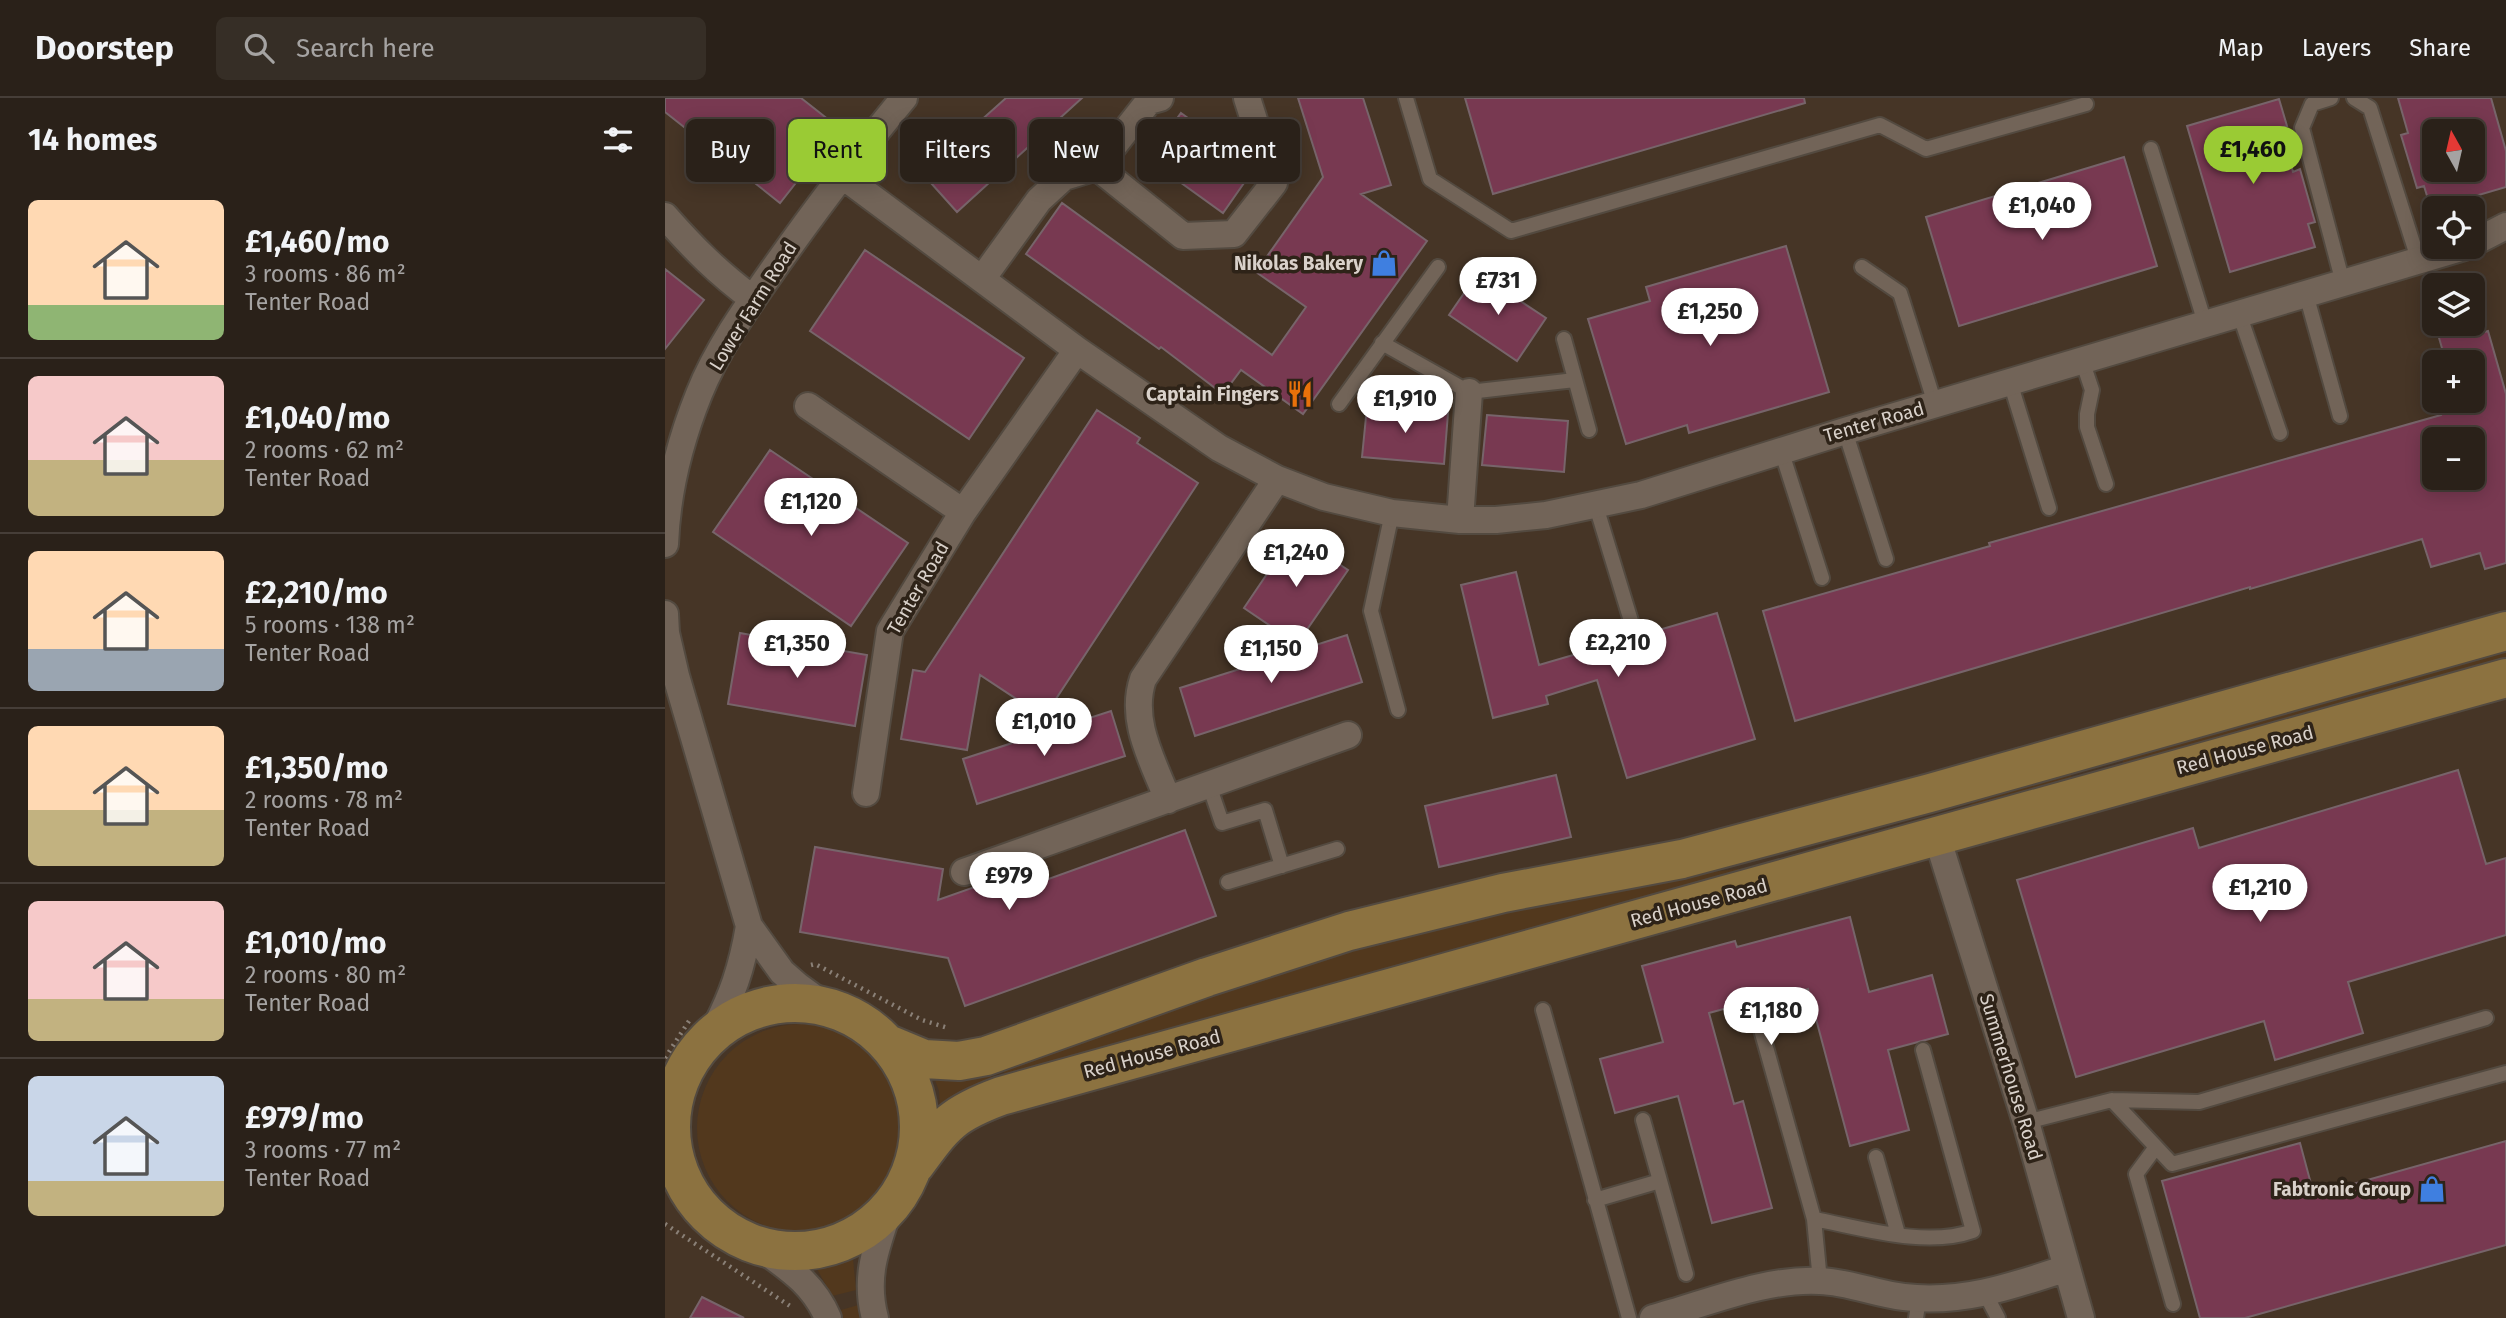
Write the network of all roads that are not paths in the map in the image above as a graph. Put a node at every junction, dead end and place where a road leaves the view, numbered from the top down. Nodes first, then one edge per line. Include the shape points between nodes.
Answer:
1 (904, 98) edge
2 (1160, 98) edge
3 (1247, 98) edge
4 (1406, 98) edge
5 (2331, 98) edge
6 (2354, 98) edge
7 (2086, 104) dead end
8 (886, 121) edge
9 (1123, 134) edge
10 (2151, 149) dead end
11 (839, 182) edge
12 (851, 182) edge
13 (1058, 182) edge
14 (1116, 182) edge
15 (665, 217) edge
16 (2506, 226) edge
17 (2485, 237) edge
18 (2428, 259) edge
19 (2419, 262) junction
20 (1438, 267) dead end
21 (1861, 267) dead end
22 (982, 279) junction
23 (2343, 283) junction
24 (2306, 294) junction
25 (753, 299) junction
26 (2239, 313) junction
27 (2205, 323) junction
28 (1564, 339) dead end
29 (1382, 344) junction
30 (1077, 350) junction
31 (2082, 360) junction
32 (1575, 380) junction
33 (2010, 382) junction
34 (1469, 392) junction
35 (1339, 404) dead end
36 (1935, 404) junction
37 (808, 405) dead end
38 (2340, 416) dead end
39 (1589, 430) dead end
40 (1845, 431) junction
41 (2280, 433) dead end
42 (1781, 450) junction
43 (1277, 479) junction
44 (2106, 484) dead end
45 (1596, 506) junction
46 (2049, 508) dead end
47 (963, 512) junction
48 (1392, 513) junction
49 (1460, 520) junction
50 (665, 544) edge
51 (1886, 559) dead end
52 (1822, 578) dead end
53 (1631, 621) dead end
54 (665, 626) edge
55 (2506, 631) edge
56 (2506, 678) edge
57 (1398, 709) dead end
58 (1348, 736) dead end
59 (1209, 785) junction
60 (866, 793) dead end
61 (1168, 800) junction
62 (1937, 837) junction
63 (1336, 849) dead end
64 (1682, 859) junction
65 (1282, 866) junction
66 (964, 872) dead end
67 (1228, 882) dead end
68 (749, 926) junction
69 (827, 1006) junction
70 (1543, 1010) dead end
71 (1757, 1015) dead end
72 (2486, 1018) dead end
73 (712, 1034) junction
74 (888, 1044) junction
75 (1923, 1049) dead end
76 (2506, 1073) edge
77 (670, 1098) edge
78 (2112, 1100) junction
79 (1643, 1119) dead end
80 (2026, 1122) junction
81 (2156, 1147) junction
82 (1876, 1157) dead end
83 (915, 1165) junction
84 (1660, 1181) junction
85 (665, 1191) edge
86 (1595, 1199) junction
87 (889, 1209) junction
88 (705, 1213) junction
89 (1814, 1219) junction
90 (1898, 1234) junction
91 (758, 1246) junction
92 (2067, 1268) junction
93 (1686, 1274) dead end
94 (1820, 1281) junction
95 (1985, 1293) junction
96 (2173, 1304) dead end
97 (1917, 1308) edge
98 (1693, 1313) edge
99 (828, 1318) edge
100 (875, 1318) edge
101 (1629, 1318) edge
102 (1653, 1318) edge
103 (1998, 1318) edge
104 (2081, 1318) edge

1 - 8 street, Lower Farm Road
2 - 9 street via 1149,101
3 - 14 street via 1274,183 1234,234 1183,236
4 - 7 lane via 1430,179 1511,231 1880,125 1926,149
5 - 23 lane via 2312,104 2302,128
6 - 19 lane via 2369,107
10 - 27 lane
11 - 25 street, Lower Farm Road
12 - 22 street, Tenter Road
13 - 22 street via 1039,200
15 - 25 street via 717,272
16 - 17 street
18 - 19 street, Tenter Road
19 - 23 street, Tenter Road
20 - 29 lane
21 - 36 lane via 1900,293
22 - 30 street, Tenter Road
23 - 24 street, Tenter Road
24 - 26 street, Tenter Road
24 - 38 lane
25 - 50 street, Lower Farm Road via 699,393 673,482
26 - 27 street, Tenter Road
26 - 41 lane
27 - 31 street, Tenter Road
28 - 32 lane
29 - 34 lane
29 - 35 lane
30 - 43 street, Tenter Road via 1219,448
30 - 47 street, Tenter Road
31 - 33 street, Tenter Road
31 - 44 lane via 2092,390 2087,427
32 - 34 lane
32 - 39 lane
33 - 36 street, Tenter Road
33 - 46 lane
34 - 49 street
36 - 40 street, Tenter Road
37 - 47 street
40 - 42 street, Tenter Road
40 - 51 lane
42 - 45 street, Tenter Road
42 - 52 lane
43 - 48 street, Tenter Road via 1324,497
43 - 61 street via 1143,679 1137,706 1141,730
45 - 49 street, Tenter Road via 1546,515
45 - 53 lane
47 - 60 street, Tenter Road via 890,631
48 - 49 street, Tenter Road
48 - 57 lane via 1371,611
54 - 68 street
55 - 64 main road
56 - 62 main road, Red House Road
58 - 59 street
59 - 61 street
59 - 65 lane via 1222,823 1265,810
61 - 66 street
62 - 64 main road via 1920,821 1900,816 1744,857
62 - 80 street, Summerhouse Road
62 - 83 main road, Red House Road via 1001,1096 944,1125
63 - 65 lane
64 - 74 main road via 1503,893 1349,931 986,1056 959,1061 924,1059
65 - 67 lane
68 - 69 street via 782,972
68 - 73 street via 737,982
69 - 73 main road via 778,1004 754,1009
69 - 74 main road via 871,1027
70 - 86 lane
71 - 89 lane
72 - 78 lane via 2199,1102
73 - 77 main road
74 - 83 main road via 914,1088 920,1126
75 - 90 lane via 1973,1231 1934,1238
76 - 81 lane via 2172,1164
77 - 88 main road via 674,1156 686,1186
78 - 80 lane
78 - 81 lane
79 - 84 lane
80 - 92 street, Summerhouse Road
81 - 96 lane via 2136,1174
82 - 90 lane
83 - 87 main road
84 - 86 lane
84 - 93 lane
85 - 88 main road
86 - 101 lane
87 - 91 main road via 872,1226 829,1247 782,1251
87 - 100 street via 871,1265 870,1303
88 - 91 main road via 720,1227
89 - 90 lane
89 - 94 lane
91 - 99 street via 801,1277 820,1299
92 - 95 street
92 - 104 street, Summerhouse Road
94 - 97 street
94 - 98 street via 1758,1288
95 - 97 street
95 - 103 lane
98 - 102 street

